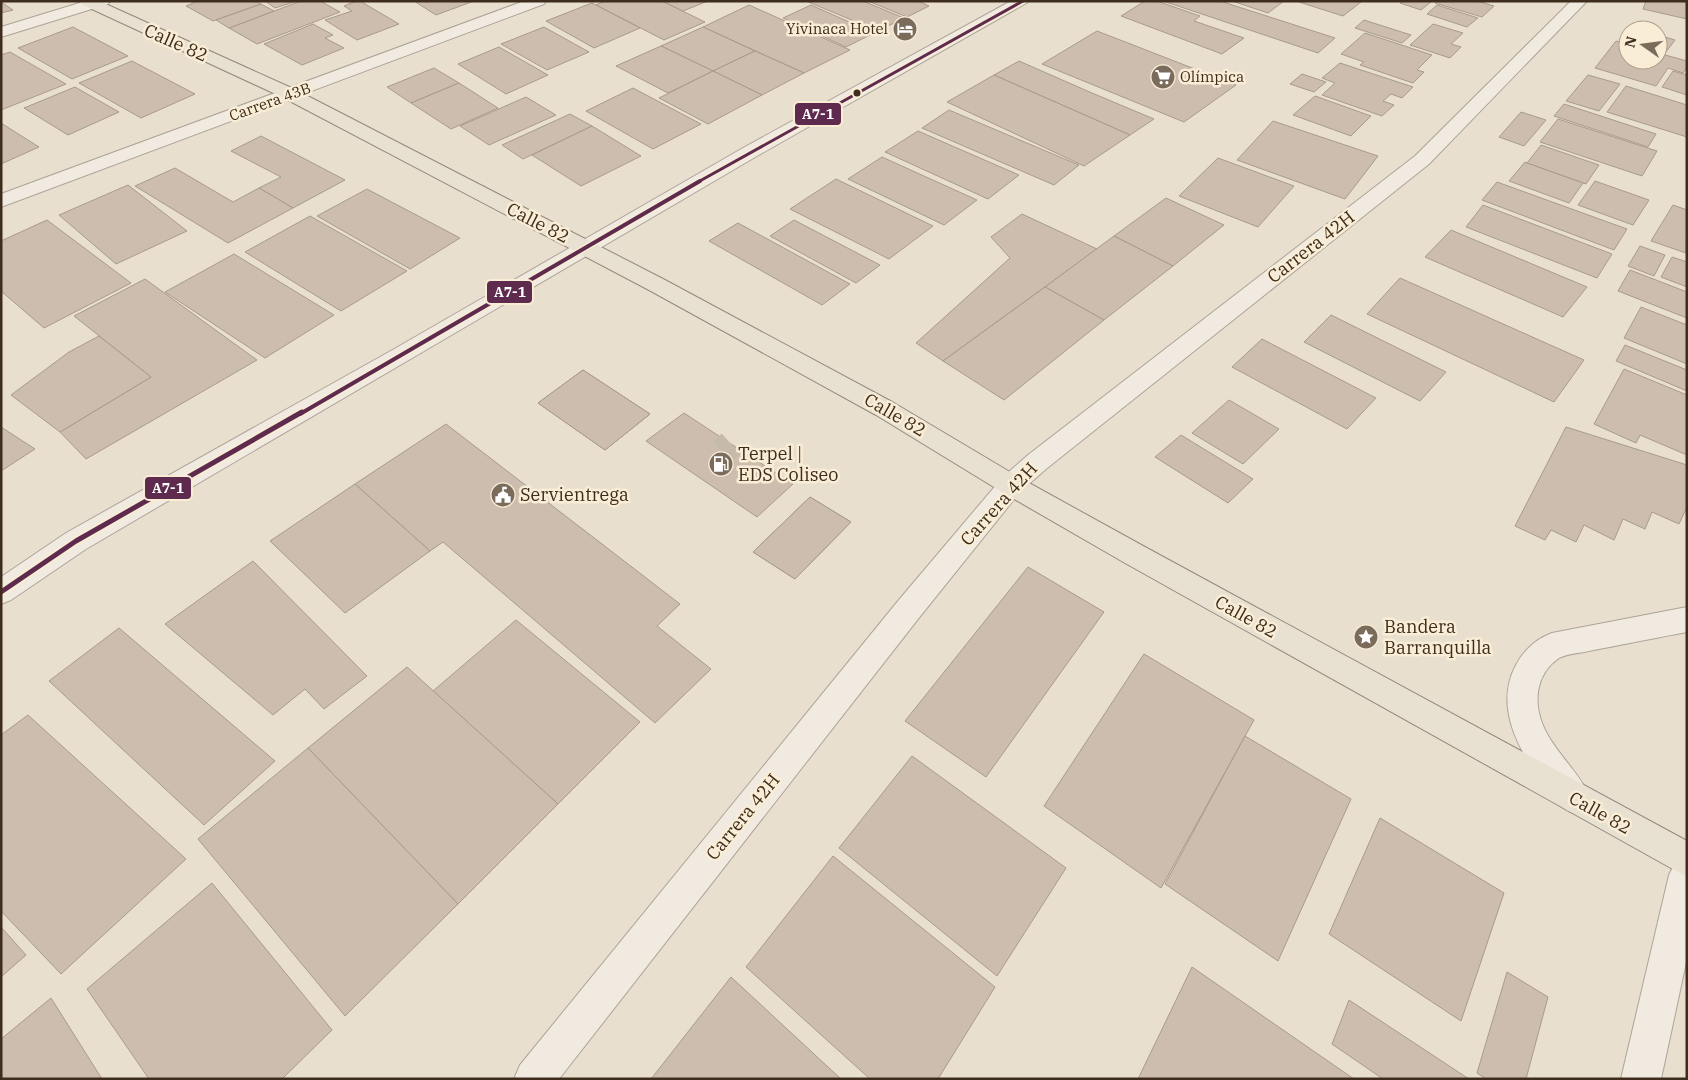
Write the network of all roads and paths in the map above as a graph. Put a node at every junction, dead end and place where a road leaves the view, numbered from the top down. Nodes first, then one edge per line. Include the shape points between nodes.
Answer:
1 (538, 1) edge
2 (1023, 1) edge
3 (1580, 1) edge
4 (94, 2) edge
5 (1, 32) edge
6 (290, 94) junction
7 (1, 201) edge
8 (587, 248) junction
9 (1012, 485) junction
10 (1, 592) edge
11 (1687, 619) edge
12 (1574, 798) junction
13 (1687, 860) edge
14 (1687, 874) edge
15 (534, 1079) edge
16 (1641, 1079) edge

1 - 6 street, Carrera 43B
2 - 8 street via 750,152
3 - 9 street, Carrera 42H via 1422,160 1036,462
4 - 5 street
4 - 6 main road, Calle 82
6 - 7 street, Carrera 43B
6 - 8 main road, Calle 82
8 - 9 main road, Calle 82 via 885,409
8 - 10 street via 76,541
9 - 12 main road, Calle 82
9 - 15 street, Carrera 42H via 908,610
11 - 12 street via 1552,646 1537,656 1528,670 1522,687 1522,706 1528,728 1538,750
12 - 13 main road, Calle 82
14 - 16 street

